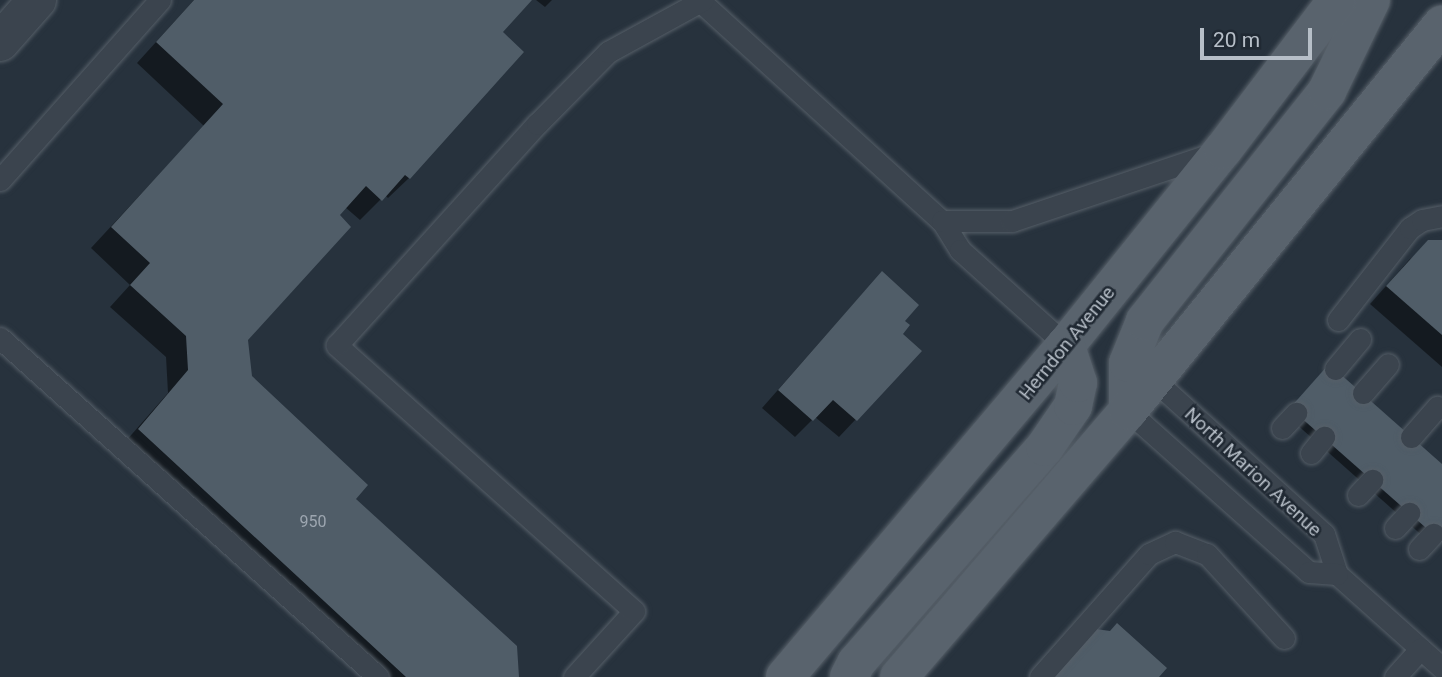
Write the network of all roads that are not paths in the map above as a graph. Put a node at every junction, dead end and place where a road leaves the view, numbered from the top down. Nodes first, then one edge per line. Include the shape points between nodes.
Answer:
1 (37, 0) edge
2 (160, 0) edge
3 (1337, 0) edge
4 (1371, 0) edge
5 (702, 1) edge
6 (1442, 24) edge
7 (0, 41) edge
8 (1223, 150) junction
9 (0, 180) edge
10 (1442, 216) edge
11 (942, 222) junction
12 (1338, 320) dead end
13 (0, 338) edge
14 (1360, 340) dead end
15 (1066, 345) junction
16 (1388, 364) dead end
17 (1335, 369) dead end
18 (1153, 379) junction
19 (1363, 393) dead end
20 (1437, 407) dead end
21 (1128, 411) junction
22 (1411, 436) dead end
23 (1337, 574) junction
24 (1284, 638) dead end
25 (1420, 649) junction
26 (1442, 668) edge
27 (378, 677) edge
28 (574, 677) edge
29 (785, 677) edge
30 (849, 677) edge
31 (899, 677) edge
32 (1041, 677) edge
33 (1395, 677) edge

1 - 7 street
2 - 9 lane
3 - 8 main road, Herndon Avenue
4 - 21 main road via 1327,91 1145,321 1128,363
5 - 11 lane
5 - 28 lane via 608,52 337,345 634,611
6 - 18 main road
8 - 11 lane via 1012,221
8 - 15 main road, Herndon Avenue
10 - 12 lane via 1410,228
11 - 15 lane via 960,250
13 - 27 lane
14 - 17 lane
15 - 29 main road, Herndon Avenue
15 - 30 main road via 1078,383 1068,415 856,663
16 - 19 lane
18 - 21 main road
18 - 23 lane, North Marion Avenue via 1324,534
20 - 22 lane
21 - 23 lane, North Marion Avenue via 1309,572
21 - 31 main road
23 - 25 lane, North Marion Avenue
24 - 32 lane via 1207,554 1175,542 1149,554
25 - 26 lane, North Marion Avenue
25 - 33 lane

